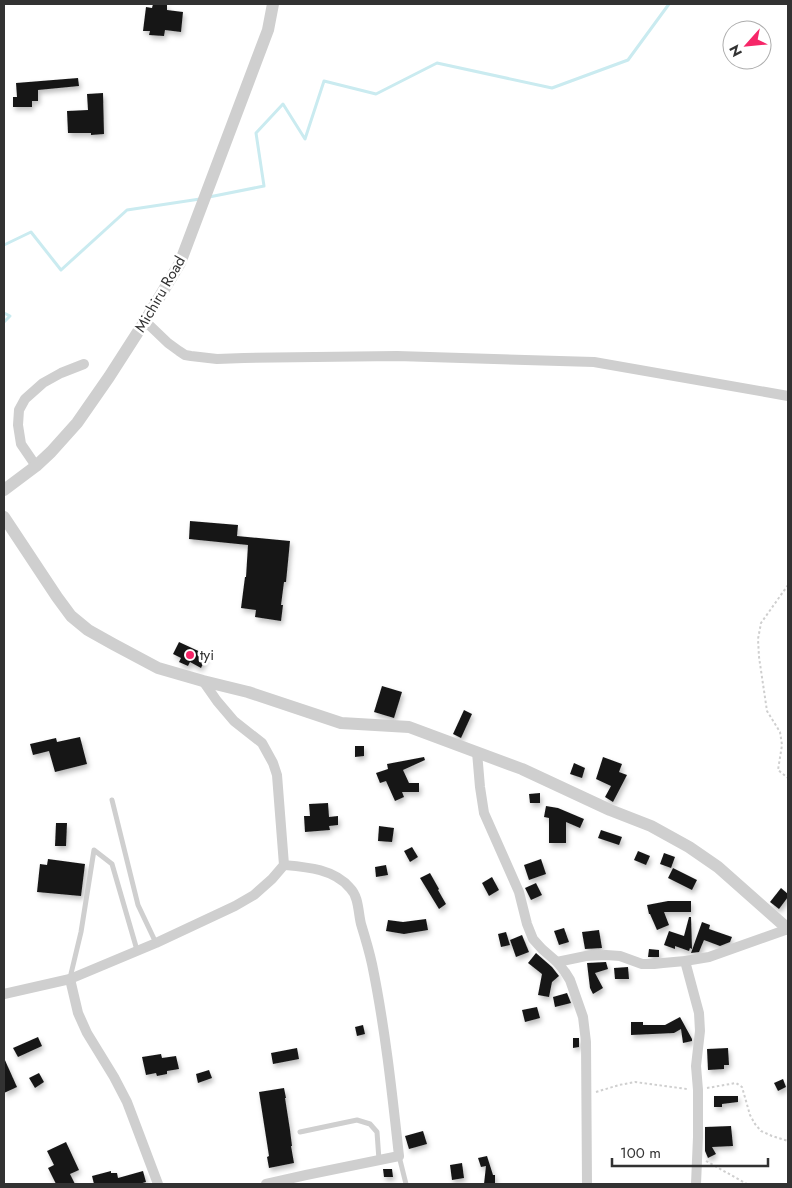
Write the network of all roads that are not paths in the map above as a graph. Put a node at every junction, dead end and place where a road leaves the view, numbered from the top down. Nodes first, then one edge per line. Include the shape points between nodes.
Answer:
1 (273, 4) edge
2 (145, 321) junction
3 (84, 364) dead end
4 (788, 396) edge
5 (36, 466) junction
6 (4, 490) edge
7 (4, 517) edge
8 (203, 681) junction
9 (477, 752) junction
10 (112, 800) dead end
11 (284, 865) junction
12 (788, 929) edge
13 (156, 943) junction
14 (137, 950) junction
15 (685, 961) junction
16 (557, 962) junction
17 (70, 979) junction
18 (4, 994) edge
19 (300, 1132) dead end
20 (400, 1156) junction
21 (379, 1160) junction
22 (158, 1184) edge
23 (266, 1184) edge
24 (406, 1184) edge
25 (587, 1184) edge
26 (696, 1184) edge

1 - 2 street, Michiru Road via 268,30 180,263
2 - 4 street via 179,351 191,356 397,356 594,362
2 - 5 street, Michiru Road via 77,423
3 - 5 street via 43,383 25,399 19,410 21,444
5 - 6 street, Michiru Road
7 - 8 street via 71,616 88,630 158,668
8 - 9 street via 341,722 409,726
8 - 11 street via 234,721 262,743 273,764 277,775
9 - 12 street via 652,826 689,847 718,866
9 - 16 street via 484,812 519,892 533,939
10 - 13 lane via 138,905
11 - 13 street via 254,895
11 - 20 street via 326,872 352,889 372,965
12 - 15 street via 709,957
13 - 14 street
14 - 17 street
14 - 17 lane via 112,864 94,850
15 - 16 street via 642,964 606,954
15 - 26 street via 699,1014 700,1031 696,1066
16 - 25 street via 570,980 586,1042
17 - 18 street
17 - 22 street via 86,1032 127,1102
19 - 21 lane via 357,1120 370,1124 377,1132
20 - 21 street
20 - 24 lane
21 - 23 street

